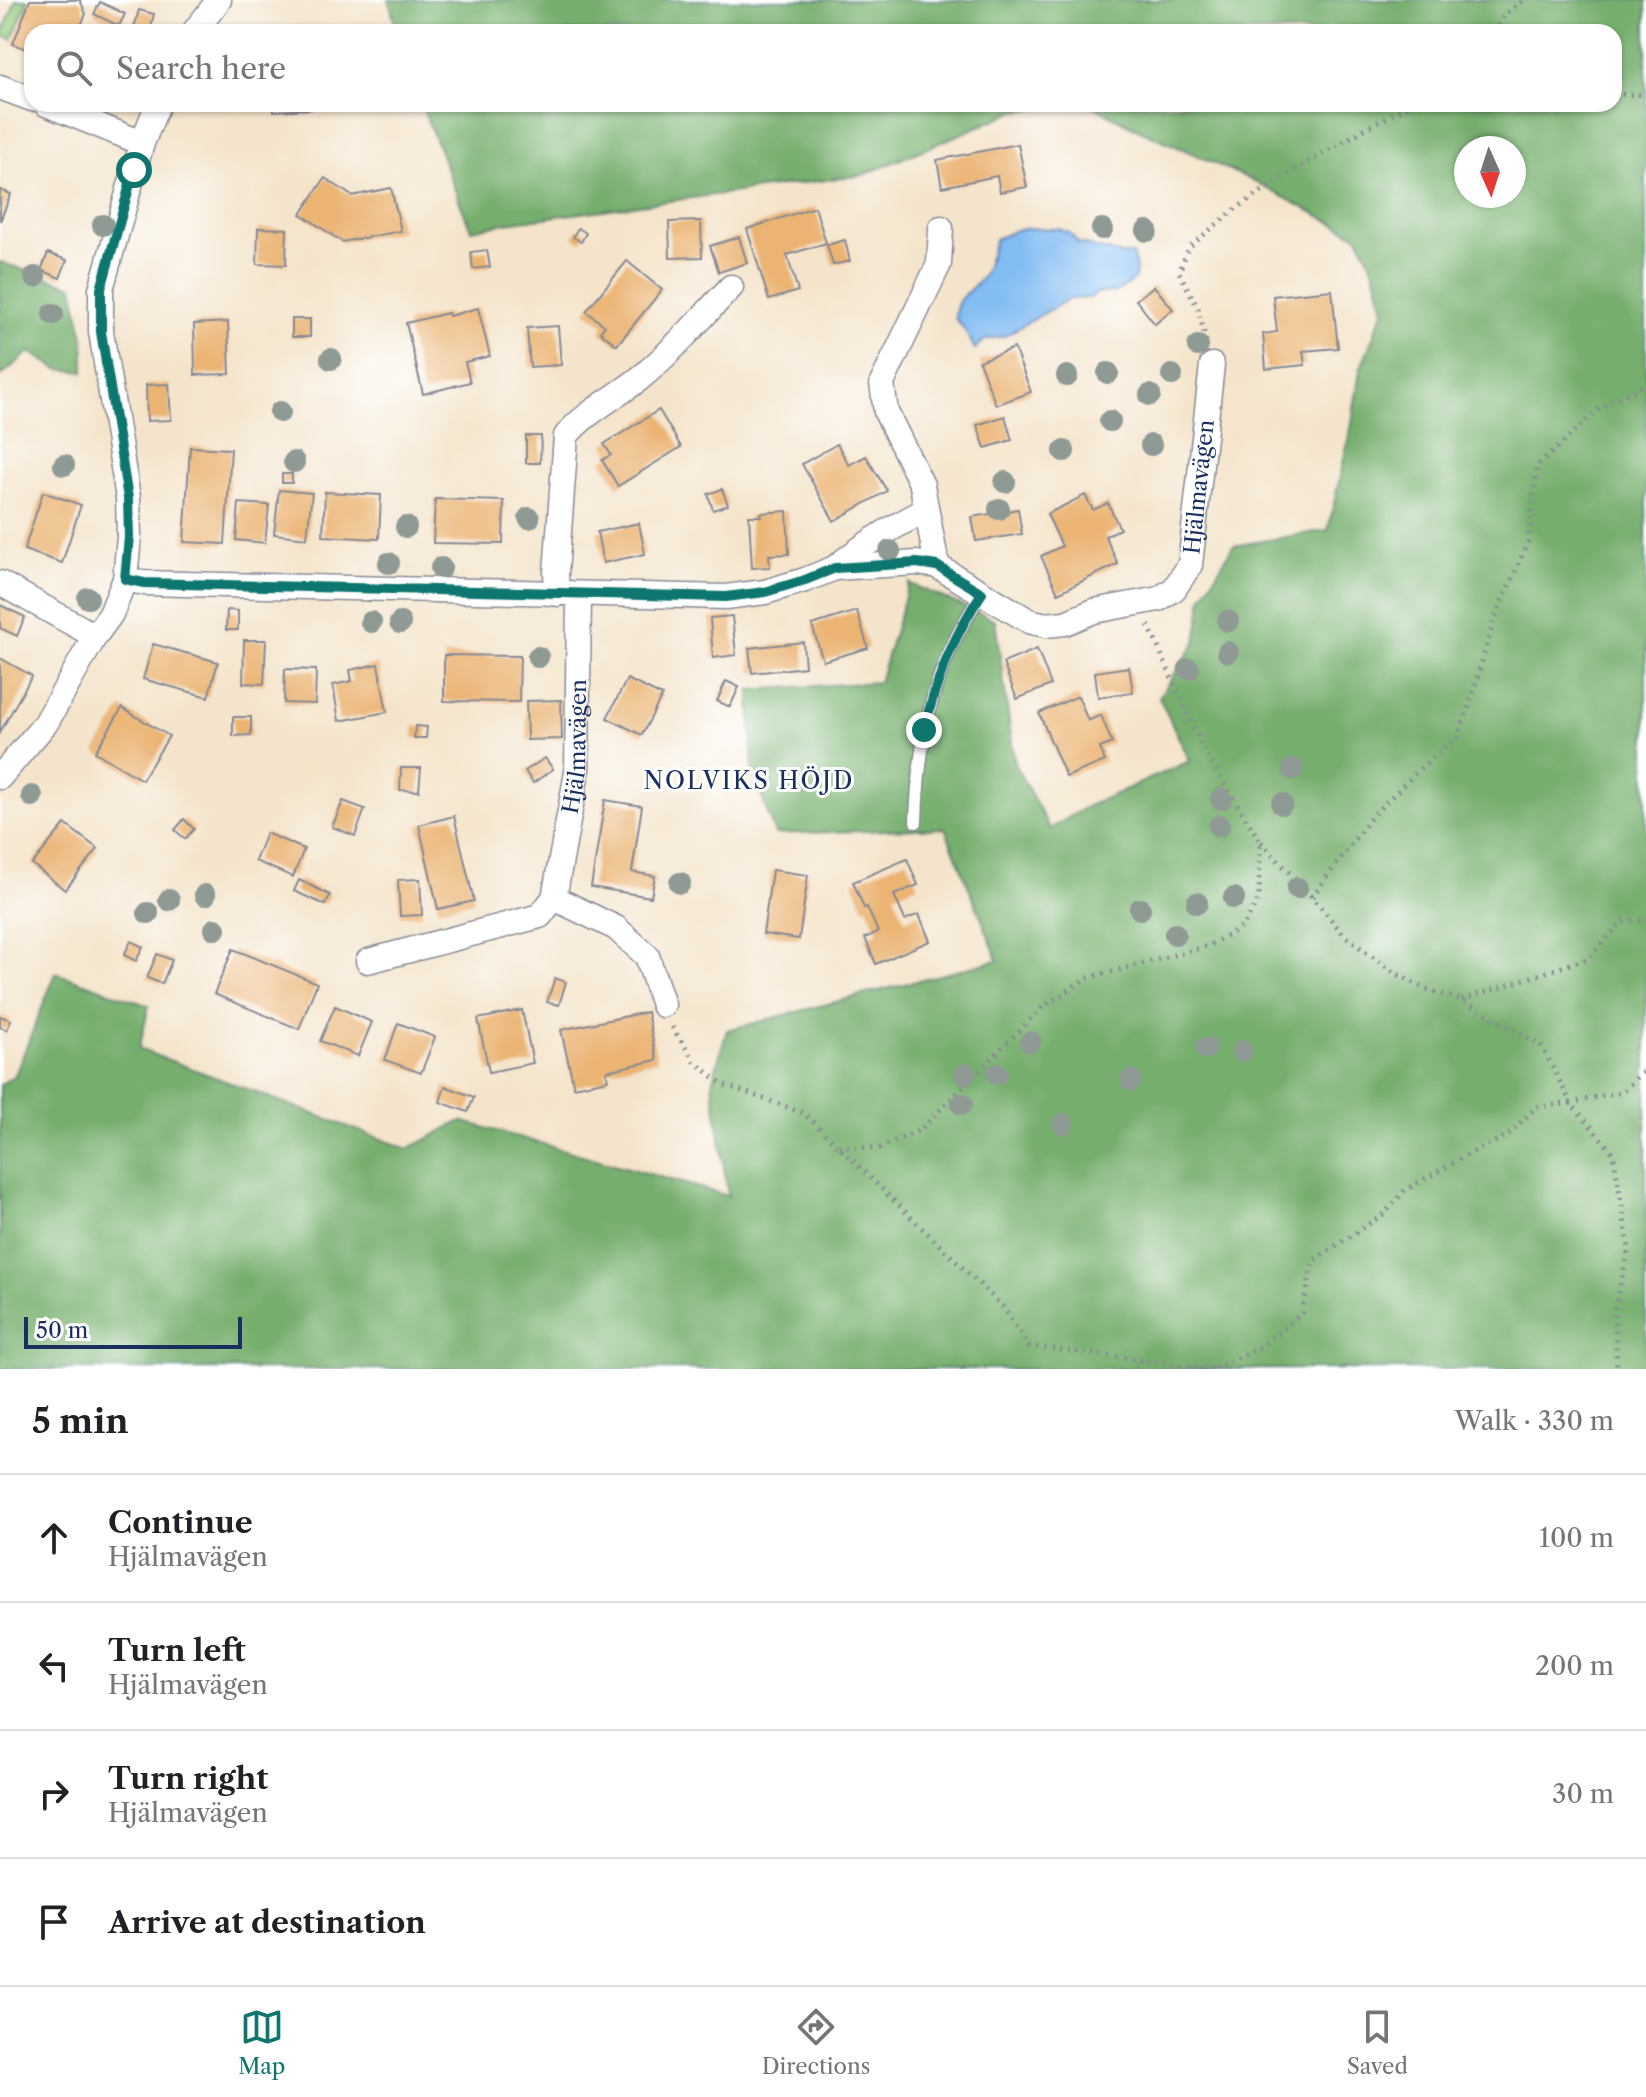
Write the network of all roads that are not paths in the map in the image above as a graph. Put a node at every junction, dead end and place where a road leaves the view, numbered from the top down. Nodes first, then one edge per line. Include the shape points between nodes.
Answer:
1 (219, 0) edge
2 (200, 24) edge
3 (0, 87) edge
4 (24, 96) edge
5 (66, 112) edge
6 (155, 112) edge
7 (142, 143) junction
8 (941, 228) dead end
9 (731, 287) dead end
10 (1212, 365) road end
11 (926, 510) junction
12 (937, 566) junction
13 (835, 568) junction
14 (125, 579) junction
15 (0, 583) edge
16 (982, 593) junction
17 (568, 594) junction
18 (95, 636) junction
19 (0, 777) edge
20 (916, 822) dead end
21 (554, 898) junction
22 (368, 961) dead end
23 (663, 1005) road end

1 - 2 street
3 - 4 street
5 - 7 street
6 - 7 street
7 - 14 street via 101,289 101,332 128,498
8 - 11 street via 939,264 882,383 886,412 922,485
9 - 17 street, Hjälmavägen via 641,377 566,436 556,573
10 - 16 street, Hjälmavägen via 1190,565 1174,589 1159,599 1046,625 1029,621
11 - 12 street
11 - 13 street, Hjälmavägen via 883,532
12 - 13 street, Hjälmavägen
12 - 16 street, Hjälmavägen
13 - 17 street, Hjälmavägen via 765,592 726,597
14 - 17 street, Hjälmavägen
14 - 18 street
15 - 18 street
16 - 20 lane via 964,619 934,690 918,772
17 - 21 street, Hjälmavägen via 577,772
18 - 19 street via 46,723
21 - 22 street via 540,916
21 - 23 street via 616,928 647,956

